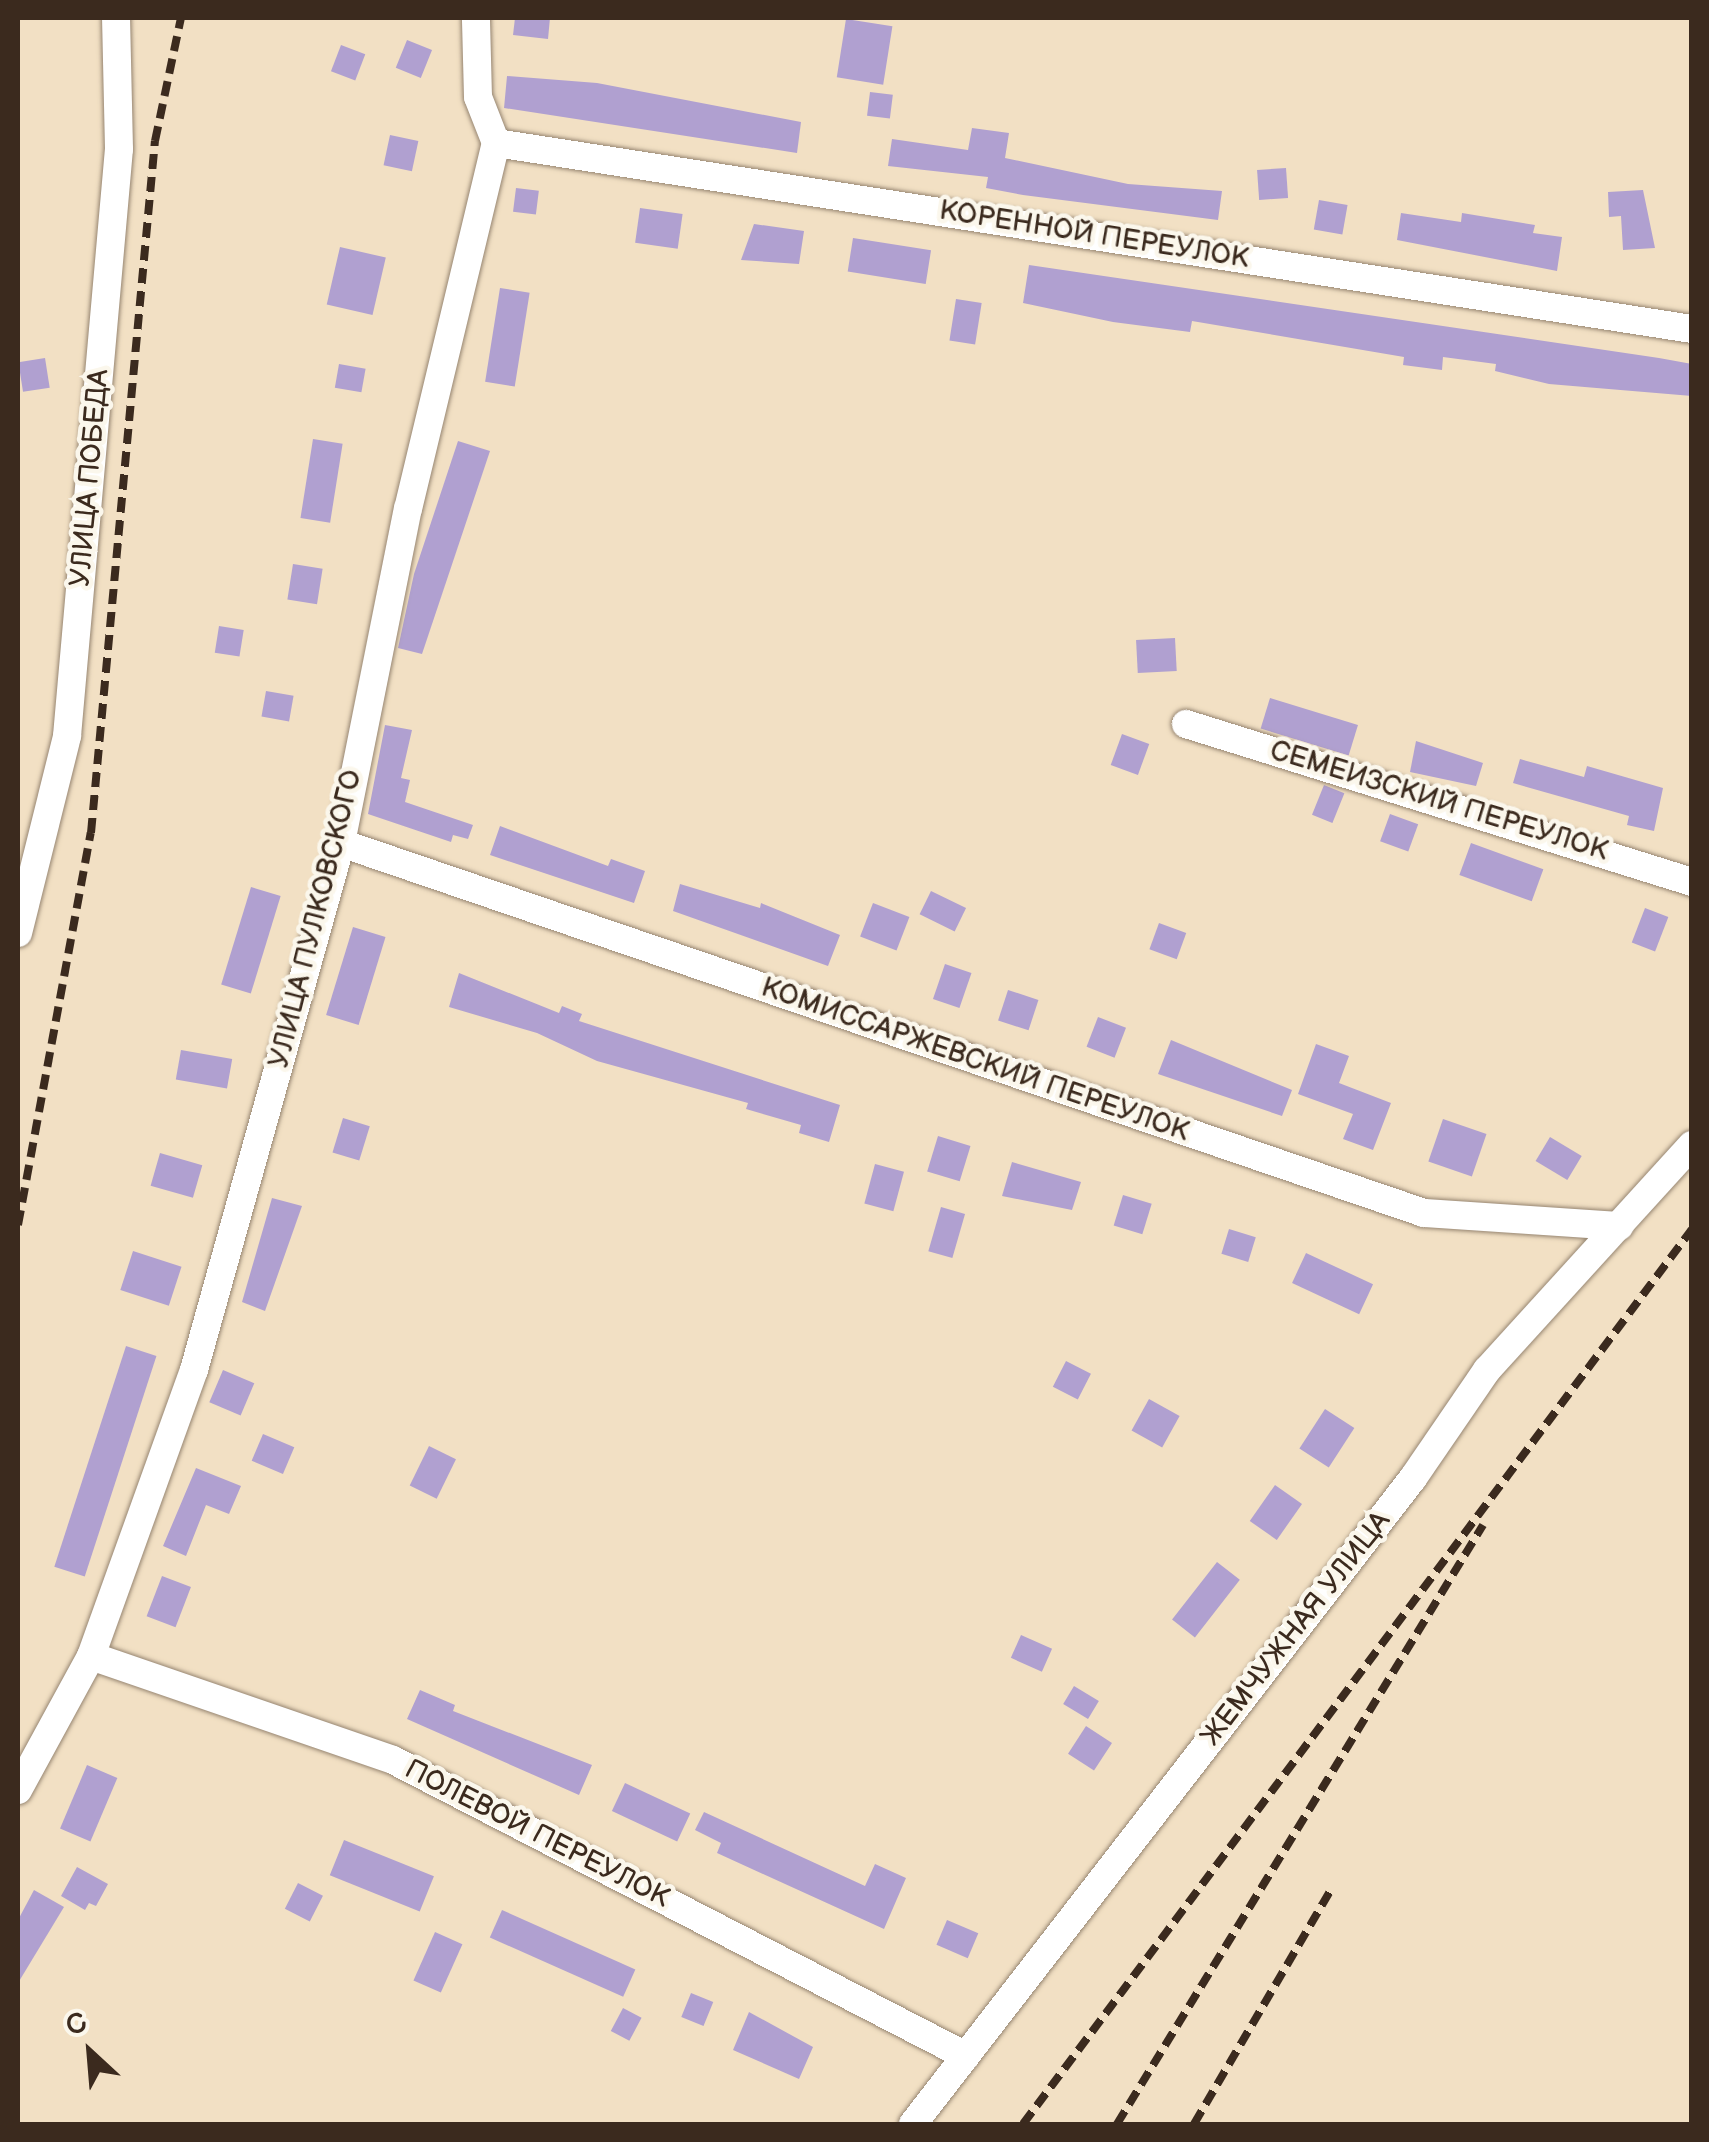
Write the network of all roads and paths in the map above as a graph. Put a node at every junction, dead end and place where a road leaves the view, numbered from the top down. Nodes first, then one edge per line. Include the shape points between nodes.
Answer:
1 (116, 18) edge
2 (476, 18) edge
3 (496, 144) junction
4 (1692, 328) edge
5 (1186, 724) dead end
6 (341, 843) junction
7 (1692, 882) edge
8 (18, 933) edge
9 (1692, 1145) edge
10 (1620, 1226) junction
11 (90, 1656) junction
12 (18, 1790) edge
13 (966, 2056) junction
14 (913, 2124) edge

1 - 8 street, УЛИЦА ПОБЕДА via 119,148 68,736
2 - 3 street via 478,97
3 - 4 street, КОРЕННОЙ ПЕРЕУЛОК
3 - 6 street, УЛИЦА ПУЛКОВСКОГО via 408,509
5 - 7 street, СЕМЕИЗСКИЙ ПЕРЕУЛОК
6 - 10 street, КОМИССАРЖЕВСКИЙ ПЕРЕУЛОК via 1424,1213
6 - 11 street, УЛИЦА ПУЛКОВСКОГО via 194,1370
9 - 10 street, ЖЕМЧУЖНАЯ УЛИЦА
10 - 13 street, ЖЕМЧУЖНАЯ УЛИЦА via 1486,1370 1412,1478
11 - 12 street, УЛИЦА ПУЛКОВСКОГО
11 - 13 street, ПОЛЕВОЙ ПЕРЕУЛОК via 393,1760
13 - 14 street, ЖЕМЧУЖНАЯ УЛИЦА

